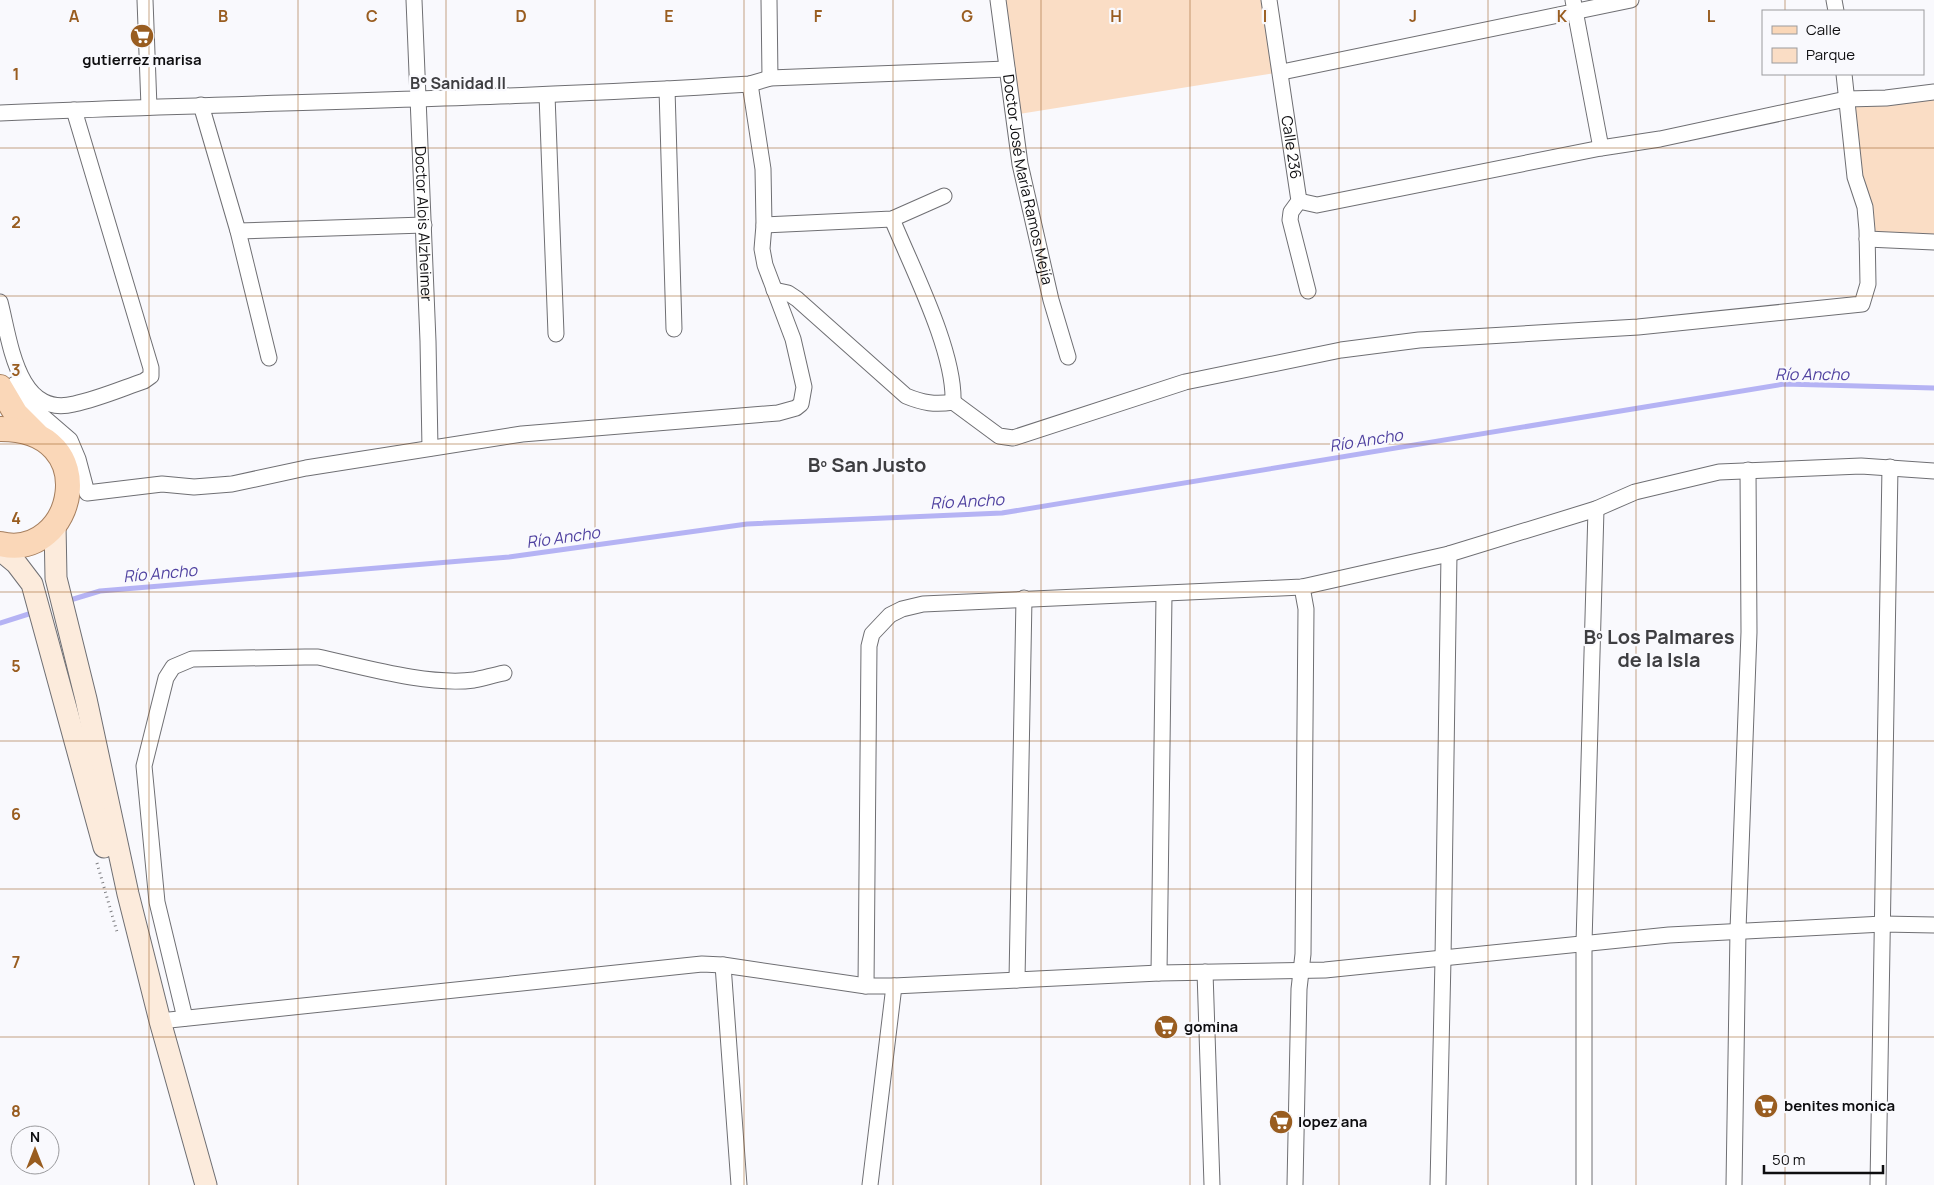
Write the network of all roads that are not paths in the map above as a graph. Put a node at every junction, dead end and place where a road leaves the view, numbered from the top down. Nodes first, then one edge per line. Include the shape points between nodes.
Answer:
1 (145, 0) edge
2 (414, 0) edge
3 (769, 0) edge
4 (998, 0) edge
5 (1269, 0) edge
6 (1631, 0) edge
7 (1574, 5) edge
8 (1007, 69) junction
9 (1282, 72) junction
10 (1844, 75) edge
11 (770, 78) junction
12 (750, 84) junction
13 (667, 89) junction
14 (1934, 92) edge
15 (547, 95) junction
16 (418, 98) junction
17 (1846, 99) junction
18 (202, 105) junction
19 (149, 107) junction
20 (74, 110) junction
21 (0, 113) edge
22 (1601, 148) junction
23 (944, 196) dead end
24 (1299, 201) junction
25 (892, 219) junction
26 (424, 225) junction
27 (764, 225) junction
28 (238, 231) junction
29 (1867, 239) junction
30 (1934, 242) edge
31 (774, 290) junction
32 (1308, 291) dead end
33 (0, 302) edge
34 (674, 329) dead end
35 (556, 334) dead end
36 (1068, 357) dead end
37 (268, 358) dead end
38 (8, 386) edge
39 (953, 402) junction
40 (0, 429) edge
41 (36, 434) junction
42 (430, 448) junction
43 (1890, 467) junction
44 (1748, 470) junction
45 (1934, 470) edge
46 (1596, 509) junction
47 (55, 524) junction
48 (0, 544) edge
49 (0, 550) edge
50 (1449, 554) junction
51 (1302, 587) junction
52 (1164, 595) junction
53 (1024, 598) junction
54 (504, 673) dead end
55 (1883, 924) junction
56 (1934, 925) edge
57 (1738, 930) junction
58 (1584, 943) junction
59 (1443, 959) junction
60 (723, 965) junction
61 (1300, 970) junction
62 (1205, 972) junction
63 (1159, 973) junction
64 (1017, 980) junction
65 (866, 986) junction
66 (894, 986) junction
67 (185, 1018) junction
68 (160, 1021) junction
69 (206, 1185) edge
70 (739, 1185) edge
71 (870, 1185) edge
72 (1212, 1185) edge
73 (1295, 1185) edge
74 (1438, 1185) edge
75 (1584, 1185) edge
76 (1734, 1185) edge
77 (1878, 1185) edge

1 - 19 street
2 - 16 street, Doctor Alois Alzheimer
3 - 11 street
4 - 8 street, Doctor José María Ramos Mejía
5 - 9 street, Calle 236
6 - 7 street
7 - 9 street
7 - 22 street
8 - 11 street
8 - 36 street, Doctor José María Ramos Mejía via 1020,164 1051,300
9 - 24 street, Calle 236 via 1282,95
10 - 17 street
11 - 12 street
12 - 13 street
12 - 27 street via 763,169
13 - 15 street
13 - 34 street
14 - 17 street
15 - 16 street
15 - 35 street
16 - 18 street
16 - 26 street, Doctor Alois Alzheimer
17 - 22 street via 1660,139
17 - 29 street via 1855,177 1865,208
18 - 19 street
18 - 28 street
19 - 20 street
20 - 21 street
20 - 33 street via 151,376 73,405 58,406 44,402 31,394 23,382
22 - 24 street via 1317,205
23 - 25 street
24 - 32 street, Calle 236 via 1291,212 1290,220
25 - 27 street
25 - 39 street via 952,373
26 - 28 street
26 - 42 street, Doctor Alois Alzheimer
27 - 31 street via 762,249
28 - 37 street
29 - 30 street
29 - 39 street via 1868,284 1862,304 1638,327 1418,340 1341,350 1185,382 1013,438 999,436
31 - 39 street via 797,298 906,396 935,405
31 - 42 street via 803,378 803,395 796,408 778,413 522,434
38 - 41 main road via 16,414
38 - 42 street via 70,440 86,493 162,484 204,487 232,484 306,468
40 - 41 main road
41 - 47 main road via 51,444 68,475 64,509
43 - 44 street
43 - 45 street
43 - 55 street
44 - 46 street via 1719,472 1634,492
44 - 57 street via 1748,632
46 - 50 street
46 - 58 street
47 - 48 main road via 41,537 24,544
47 - 68 main road via 56,578
49 - 68 main road via 16,563 32,584 118,894
50 - 51 street
50 - 59 street
51 - 52 street
51 - 61 street via 1306,609 1303,954
52 - 53 street
52 - 63 street
53 - 64 street
53 - 65 street via 923,604 890,615 872,634 869,646
54 - 67 street via 473,680 450,680 410,676 318,657 200,659 173,667 159,699 144,766 157,902
55 - 56 street
55 - 57 street
55 - 77 street
57 - 58 street
57 - 76 street
58 - 59 street
58 - 75 street
59 - 61 street
59 - 74 street
60 - 65 street
60 - 67 street via 685,966
60 - 70 street
61 - 62 street
61 - 73 street
62 - 63 street
62 - 72 street
63 - 64 street
64 - 66 street
65 - 66 street
66 - 71 street
67 - 68 street
68 - 69 main road

